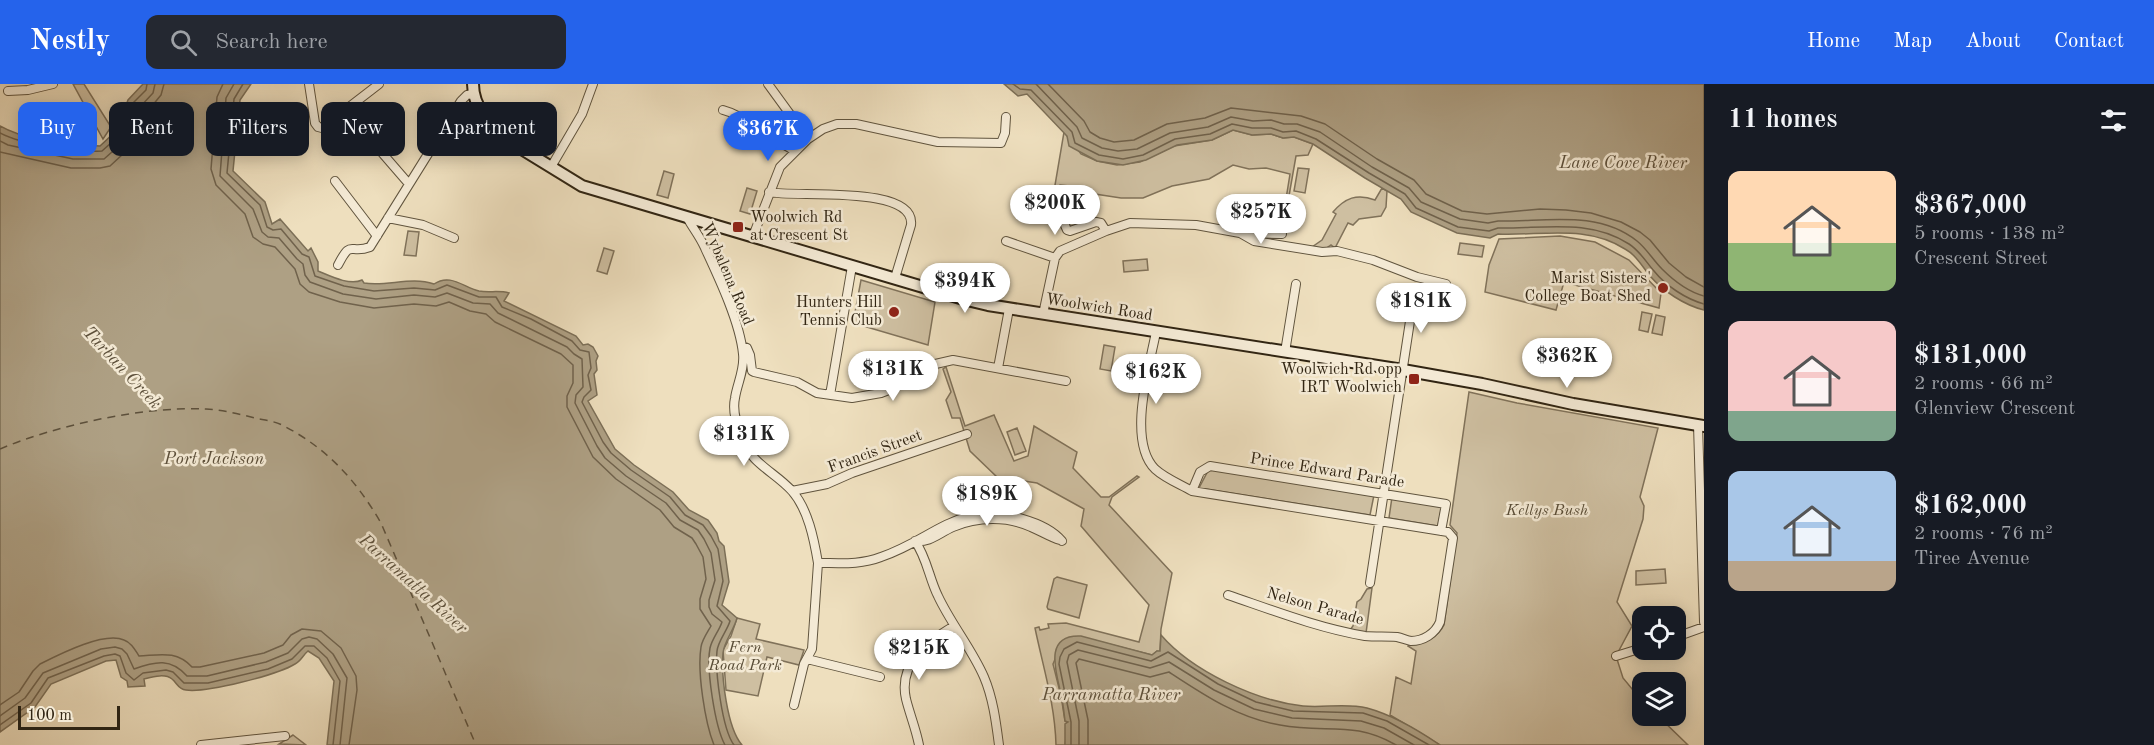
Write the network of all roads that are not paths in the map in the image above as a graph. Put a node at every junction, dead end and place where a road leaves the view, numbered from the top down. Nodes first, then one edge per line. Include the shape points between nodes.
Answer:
1 (53, 84) edge
2 (309, 84) edge
3 (379, 84) edge
4 (593, 84) edge
5 (768, 84) edge
6 (473, 89) edge
7 (8, 91) dead end
8 (723, 110) dead end
9 (1006, 117) dead end
10 (808, 139) junction
11 (795, 152) junction
12 (385, 156) edge
13 (551, 167) junction
14 (335, 181) dead end
15 (409, 184) junction
16 (1064, 191) dead end
17 (769, 192) junction
18 (388, 218) junction
19 (688, 219) junction
20 (1106, 231) junction
21 (1240, 232) junction
22 (1282, 234) dead end
23 (377, 236) junction
24 (753, 236) junction
25 (454, 238) dead end
26 (1006, 241) dead end
27 (1055, 258) junction
28 (338, 265) dead end
29 (852, 266) junction
30 (895, 279) junction
31 (1296, 284) dead end
32 (1446, 284) dead end
33 (1414, 295) dead end
34 (1009, 309) junction
35 (1043, 314) junction
36 (1156, 332) junction
37 (742, 346) junction
38 (1285, 352) junction
39 (998, 368) junction
40 (1403, 370) junction
41 (1066, 381) dead end
42 (830, 395) junction
43 (1701, 426) edge
44 (967, 434) dead end
45 (792, 490) junction
46 (1192, 491) junction
47 (1384, 494) junction
48 (1379, 521) junction
49 (1445, 531) junction
50 (915, 541) junction
51 (818, 563) junction
52 (1370, 583) dead end
53 (1228, 595) dead end
54 (1704, 622) edge
55 (954, 626) junction
56 (1704, 627) edge
57 (1686, 633) edge
58 (1632, 651) edge
59 (1616, 656) dead end
60 (807, 659) junction
61 (880, 677) dead end
62 (794, 705) dead end
63 (285, 736) dead end
64 (201, 745) edge
65 (919, 745) edge
66 (999, 745) edge

1 - 7 street
2 - 3 street via 315,123 322,128
4 - 13 street via 582,114
5 - 10 street
6 - 13 street, Woolwich Road via 482,112 496,130
6 - 15 street via 461,101
8 - 11 street via 743,117 767,137
9 - 10 street via 1001,144 938,142 856,124 837,124
10 - 11 street
11 - 17 street via 780,167
12 - 15 street
13 - 19 street, Woolwich Road via 582,186
14 - 23 street
15 - 18 street
16 - 20 street via 1066,230 1096,222
17 - 24 street
17 - 30 street via 851,195 906,208 911,225
18 - 23 street
18 - 25 street via 423,225
19 - 24 street, Woolwich Road
19 - 37 street, Wybalena Road via 704,244
20 - 21 street via 1130,223 1148,223
20 - 27 street via 1066,247
21 - 22 street
21 - 32 street via 1254,242 1356,255
23 - 28 street via 368,248 345,251
24 - 29 street, Woolwich Road
26 - 27 street
27 - 35 street
29 - 30 street, Woolwich Road
29 - 42 street
30 - 34 street, Woolwich Road
31 - 38 street
33 - 40 street
34 - 35 street, Woolwich Road
34 - 39 street
35 - 36 street, Woolwich Road
36 - 38 street, Woolwich Road
36 - 46 street via 1140,428 1154,468
37 - 42 street via 750,355 752,371
37 - 45 street, Wybalena Road via 744,357 734,410 743,441 761,466
38 - 40 street, Woolwich Road
39 - 41 street
39 - 42 street via 943,361 881,393 852,398
40 - 43 street, Woolwich Road
40 - 47 street
43 - 54 street
44 - 45 street, Francis Street via 827,484
45 - 51 street, Wybalena Road via 802,507
46 - 47 street, Prince Edward Parade via 1200,472 1210,466
46 - 48 street
47 - 48 street
47 - 49 street, Prince Edward Parade via 1446,504
48 - 49 street
48 - 52 street
49 - 53 street, Nelson Parade via 1453,538 1440,622 1437,629 1422,639 1367,636
50 - 50 street via 953,521 979,514 1010,515 1036,523 1062,541 1029,526 994,520 954,526 925,542
50 - 51 street via 883,557 856,564
50 - 55 street
51 - 60 street, Wybalena Road via 812,649
55 - 65 street via 926,644 910,665 906,699
55 - 66 street via 983,676
56 - 57 street
58 - 59 street
60 - 61 street
60 - 62 street, Wybalena Road
63 - 64 street

